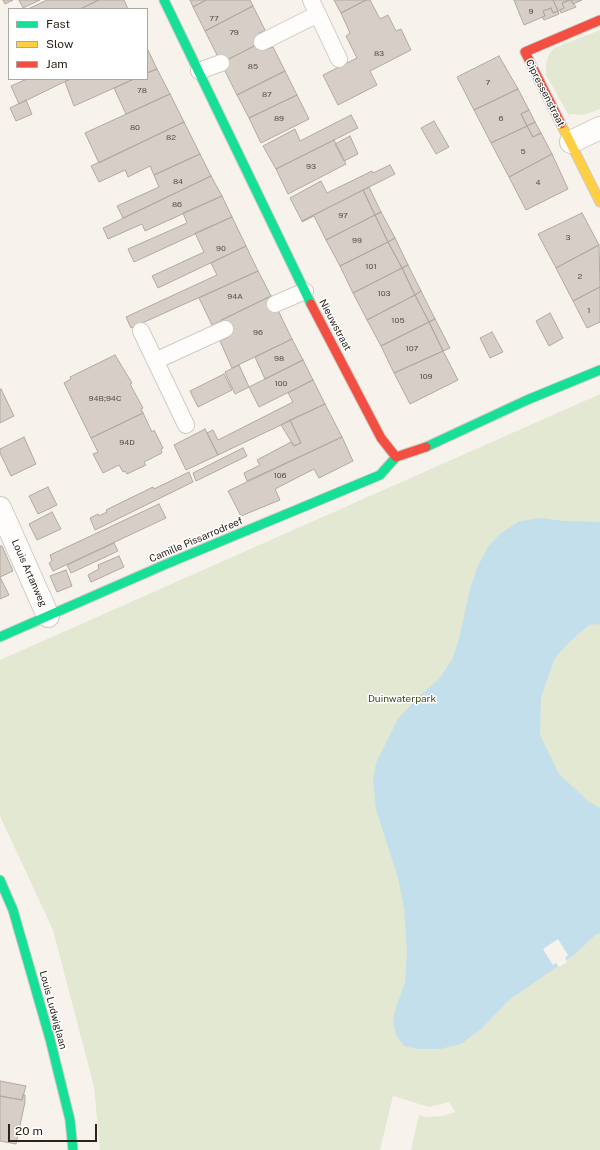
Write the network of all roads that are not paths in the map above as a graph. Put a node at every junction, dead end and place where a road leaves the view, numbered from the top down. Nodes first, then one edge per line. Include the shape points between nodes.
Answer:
1 (164, 0) edge
2 (311, 0) edge
3 (318, 14) junction
4 (600, 20) edge
5 (262, 42) dead end
6 (339, 59) dead end
7 (221, 63) dead end
8 (199, 71) junction
9 (600, 128) edge
10 (570, 142) junction
11 (600, 202) edge
12 (304, 291) junction
13 (275, 304) dead end
14 (225, 329) dead end
15 (140, 331) dead end
16 (155, 361) junction
17 (600, 370) edge
18 (186, 425) dead end
19 (396, 457) junction
20 (0, 508) edge
21 (48, 616) junction
22 (0, 637) edge
23 (0, 880) edge
24 (73, 1150) edge

1 - 8 street, Nieuwstraat
2 - 3 lane
3 - 5 lane
3 - 6 lane
4 - 10 street, Cipressenstraat via 525,52
7 - 8 lane
8 - 12 street, Nieuwstraat
9 - 10 street
10 - 11 street, Cipressenstraat
12 - 13 lane
12 - 19 street, Nieuwstraat via 381,438
14 - 16 lane
15 - 16 lane
16 - 18 lane
17 - 19 street via 527,400 427,447
19 - 21 street, Camille Pissarrodreef via 380,475
20 - 21 street, Louis Artanweg
21 - 22 street, Camille Pissarrodreef
23 - 24 street, Louis Ludwiglaan via 14,910 50,1039 70,1120

